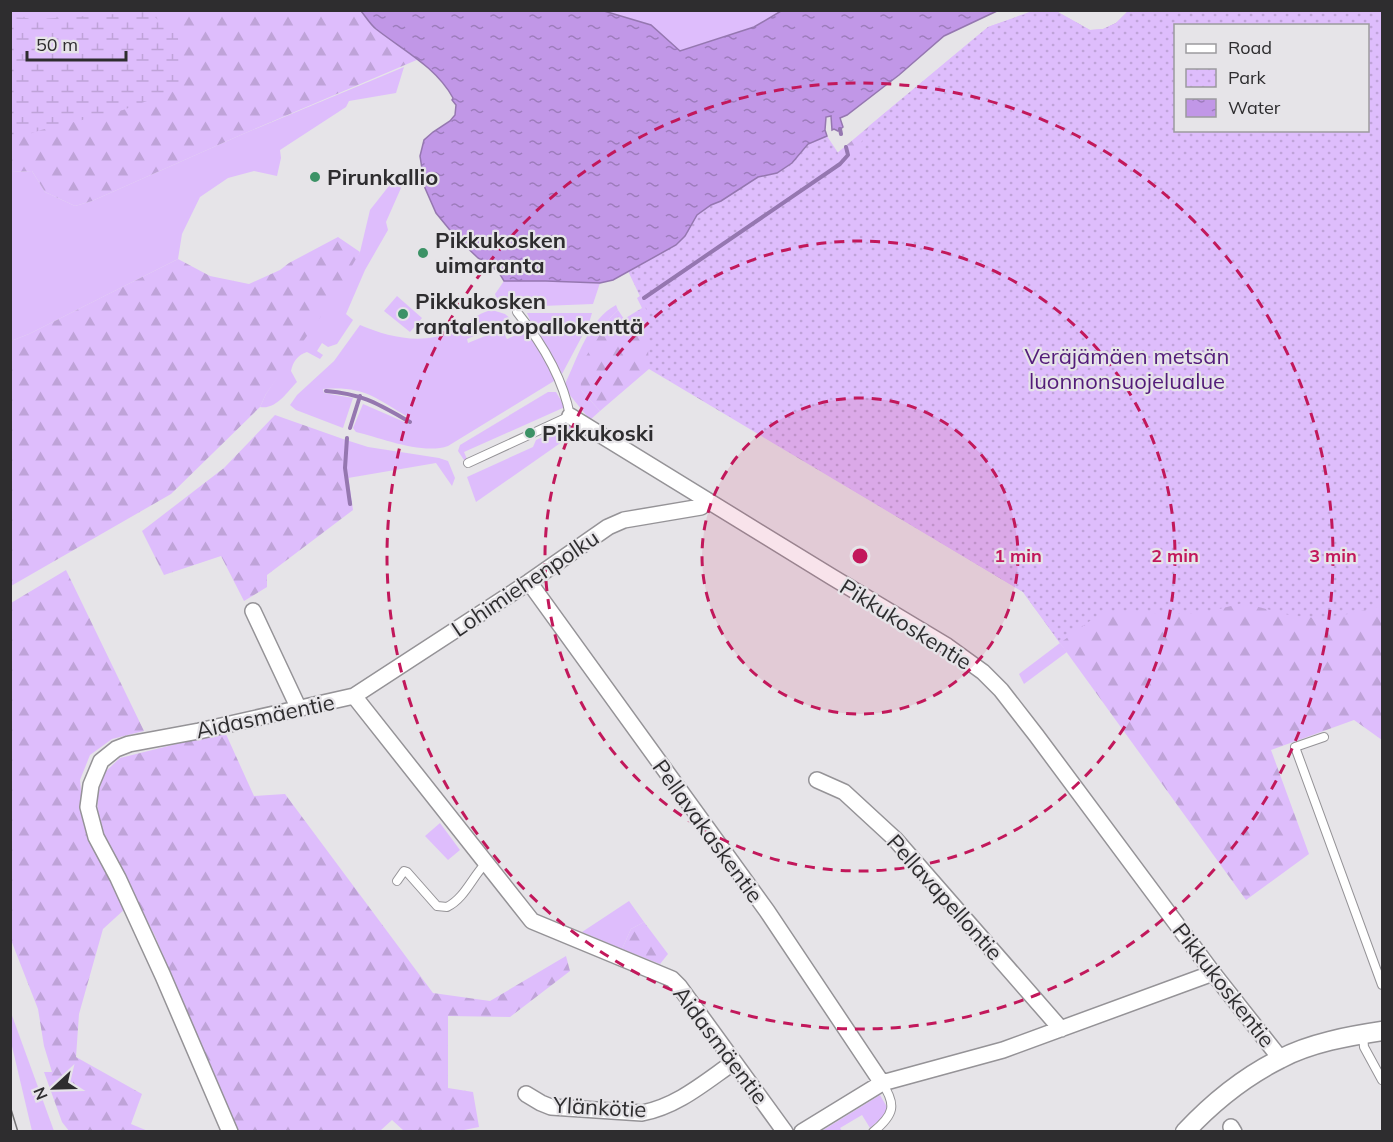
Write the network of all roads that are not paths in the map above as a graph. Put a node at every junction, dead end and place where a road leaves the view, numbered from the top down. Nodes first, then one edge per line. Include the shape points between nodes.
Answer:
1 (517, 312) dead end
2 (570, 416) junction
3 (468, 463) dead end
4 (708, 501) junction
5 (529, 582) junction
6 (253, 611) dead end
7 (354, 696) junction
8 (299, 709) junction
9 (1324, 736) dead end
10 (817, 780) dead end
11 (486, 863) junction
12 (397, 881) dead end
13 (1213, 973) junction
14 (1383, 985) edge
15 (1061, 1029) junction
16 (1383, 1031) edge
17 (1363, 1034) junction
18 (1280, 1058) junction
19 (734, 1062) junction
20 (1383, 1080) edge
21 (882, 1083) junction
22 (526, 1094) dead end
23 (230, 1131) edge
24 (785, 1131) edge
25 (802, 1131) edge
26 (873, 1131) edge
27 (1185, 1131) edge

1 - 2 lane via 562,382
2 - 3 lane
2 - 4 street, Pikkukoskentie
4 - 5 street, Lohimiehenpolku via 701,507 618,522
4 - 13 street, Pikkukoskentie via 947,646 983,672 1036,735
5 - 7 street, Lohimiehenpolku
5 - 21 street, Pellavakaskentie via 767,911
6 - 8 street
7 - 8 street, Aidasmäentie
7 - 11 street, Aidasmäentie
8 - 23 street, Aidasmäentie via 129,744 100,761 91,785 88,807 96,837 163,976
9 - 14 lane via 1295,747
10 - 15 street, Pellavapellontie via 843,792 895,839
11 - 12 lane via 459,899 447,907 437,906 407,872
11 - 19 street, Aidasmäentie via 532,921 672,979
13 - 15 street
13 - 18 street, Pikkukoskentie
15 - 21 street via 1003,1050
16 - 17 street
17 - 18 street
17 - 20 lane via 1364,1047
18 - 27 street via 1212,1103
19 - 22 street, Ylänkötie via 680,1099 642,1113 551,1107
19 - 24 street, Aidasmäentie
21 - 25 street
21 - 26 lane via 892,1114

